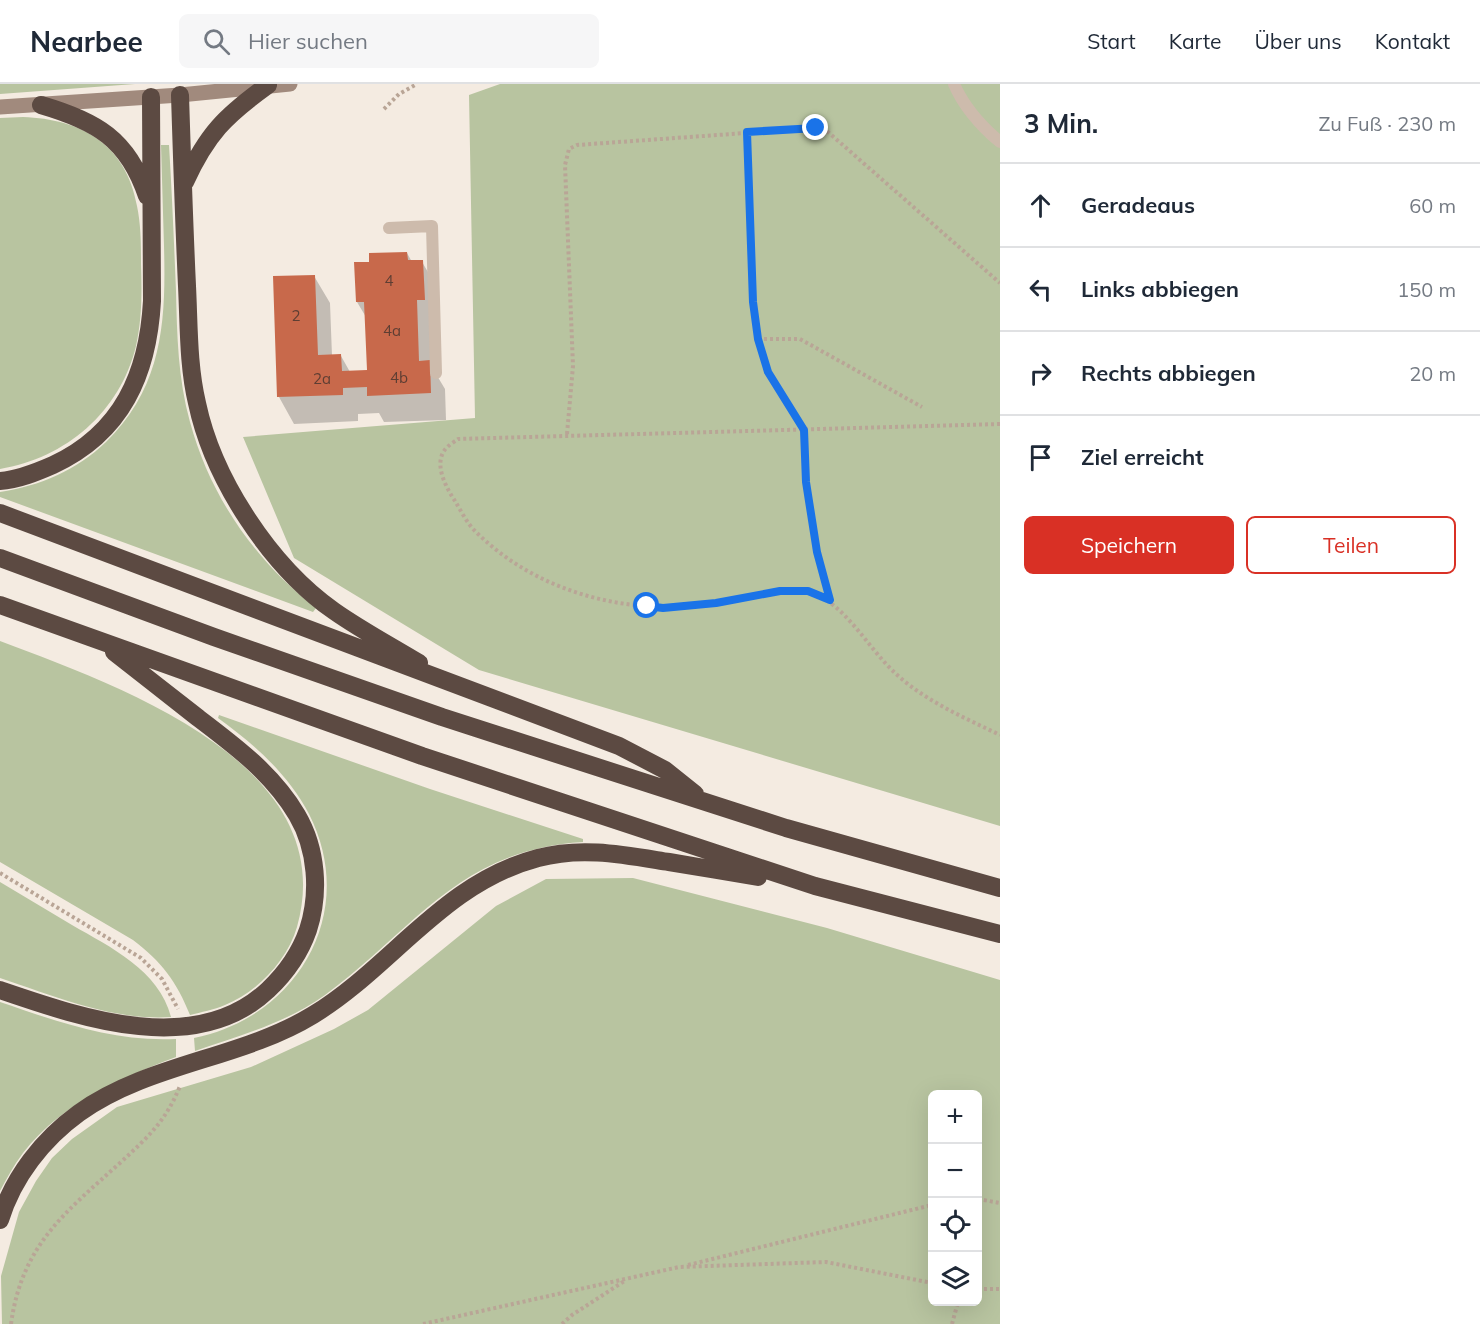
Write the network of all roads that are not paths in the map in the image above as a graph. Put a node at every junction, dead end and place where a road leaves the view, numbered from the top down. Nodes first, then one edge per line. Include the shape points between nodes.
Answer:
1 (290, 84) edge
2 (954, 84) edge
3 (268, 85) edge
4 (178, 90) edge
5 (153, 91) edge
6 (41, 105) junction
7 (0, 107) edge
8 (1000, 142) edge
9 (183, 186) junction
10 (152, 210) junction
11 (389, 228) dead end
12 (436, 373) dead end
13 (0, 481) edge
14 (0, 513) edge
15 (0, 558) edge
16 (0, 605) edge
17 (101, 642) junction
18 (456, 686) junction
19 (706, 802) junction
20 (815, 886) junction
21 (1000, 888) edge
22 (1000, 934) edge
23 (0, 990) edge
24 (0, 1220) edge

1 - 3 main road
2 - 8 lane via 985,129
3 - 4 main road
3 - 9 highway via 217,127
4 - 5 main road
4 - 9 highway
5 - 6 main road
5 - 10 highway
6 - 7 main road
6 - 10 highway via 70,113 115,140 141,178
9 - 18 highway via 189,344 196,403 227,486 300,582 333,610
10 - 13 highway via 151,328 129,396 102,431 72,456 41,470
11 - 12 lane via 432,226
14 - 18 highway
15 - 19 highway via 431,713
16 - 17 highway
17 - 20 highway via 422,756
17 - 23 highway via 217,732 276,785 298,816 308,842 315,884 309,925 288,968 263,995 240,1011 207,1023 135,1027
18 - 19 highway via 619,746 665,770
19 - 21 highway
20 - 22 highway
20 - 24 highway via 582,851 539,858 506,870 443,908 312,1015 280,1032 148,1078 81,1111 44,1143 27,1164

